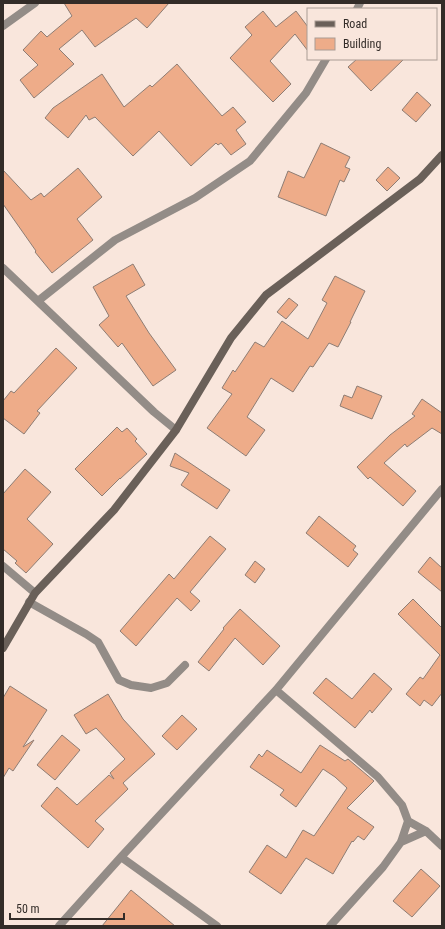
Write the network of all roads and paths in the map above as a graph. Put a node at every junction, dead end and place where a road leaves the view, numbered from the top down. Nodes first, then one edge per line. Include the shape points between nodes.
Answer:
1 (35, 3) edge
2 (3, 26) edge
3 (325, 60) edge
4 (442, 155) edge
5 (3, 268) edge
6 (38, 301) junction
7 (176, 430) junction
8 (442, 489) edge
9 (3, 566) edge
10 (36, 593) junction
11 (29, 602) junction
12 (3, 648) edge
13 (185, 665) dead end
14 (276, 690) junction
15 (408, 821) junction
16 (426, 831) junction
17 (401, 842) junction
18 (442, 846) edge
19 (121, 857) junction
20 (59, 926) edge
21 (217, 926) edge
22 (330, 926) edge

1 - 2 street
3 - 6 street via 306,93 250,161 195,198 115,240
4 - 7 street via 420,179 266,295 231,338
5 - 6 street
6 - 7 street
7 - 10 street via 114,510
8 - 14 street
9 - 10 street
10 - 11 street
11 - 12 street
11 - 13 street via 98,642 119,680 131,685 151,688 167,683
14 - 15 street via 378,778 402,805
14 - 19 street
15 - 16 street
15 - 17 street
16 - 17 street
16 - 18 street
17 - 22 street via 383,867
19 - 20 street
19 - 21 street

